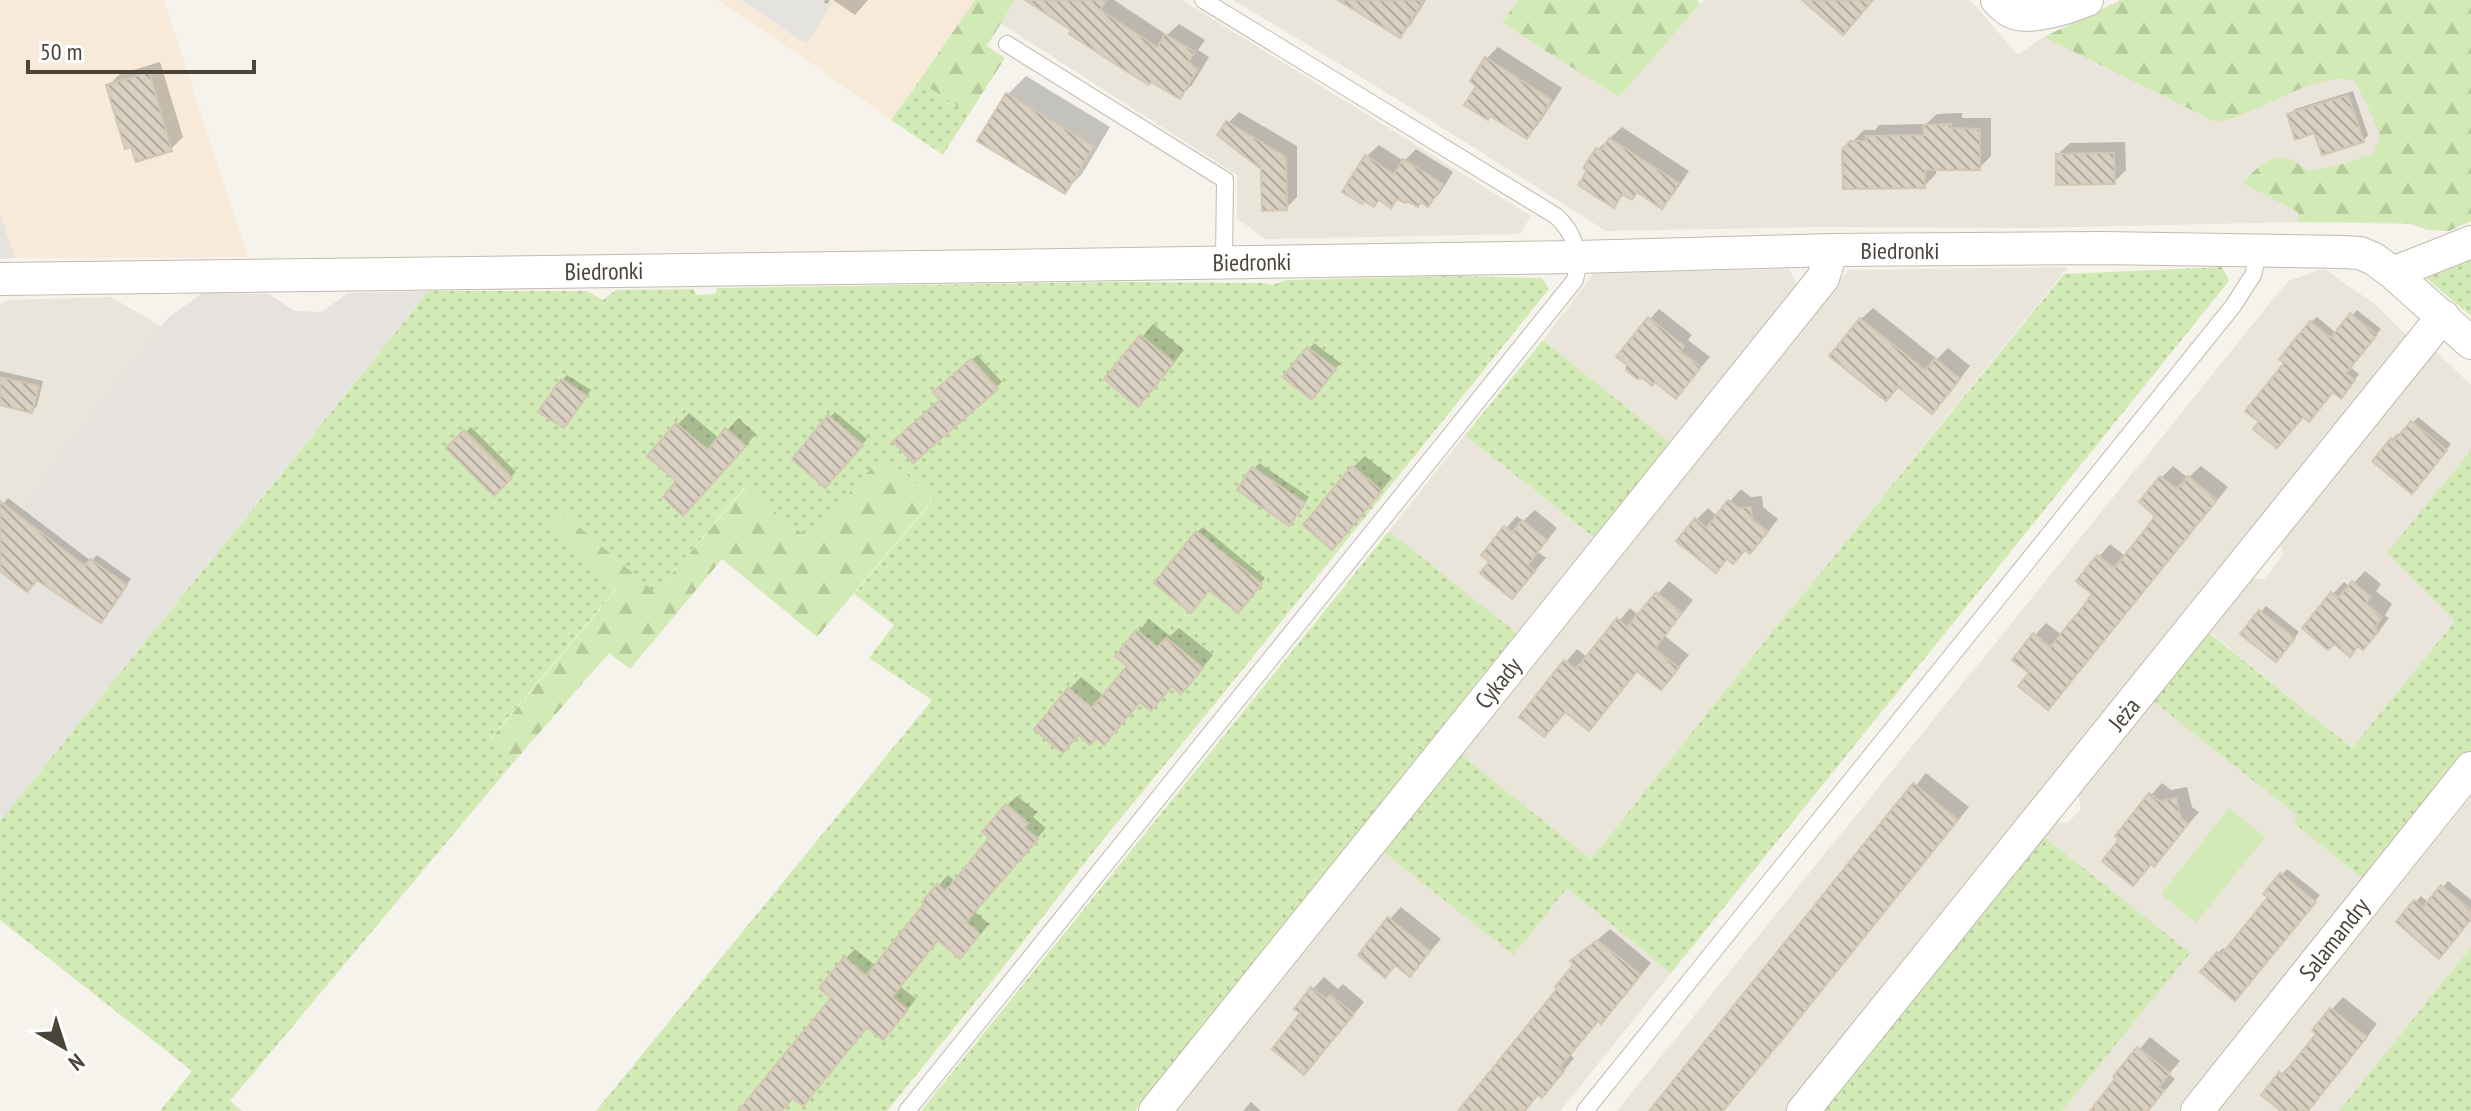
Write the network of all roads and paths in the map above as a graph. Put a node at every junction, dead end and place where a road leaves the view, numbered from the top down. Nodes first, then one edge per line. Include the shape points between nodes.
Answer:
1 (825, 0) edge
2 (1203, 0) edge
3 (1997, 0) edge
4 (2087, 0) edge
5 (831, 4) dead end
6 (1007, 44) dead end
7 (2471, 242) edge
8 (1832, 250) junction
9 (2259, 250) junction
10 (1577, 257) junction
11 (1224, 262) junction
12 (2393, 273) junction
13 (0, 279) edge
14 (2443, 316) junction
15 (2471, 343) edge
16 (2471, 768) edge
17 (907, 1111) edge
18 (1155, 1111) edge
19 (1585, 1111) edge
20 (1803, 1111) edge
21 (2197, 1111) edge

1 - 5 path
2 - 10 lane via 1556,216 1571,232
3 - 4 street via 2024,15
6 - 11 lane via 1225,180
7 - 12 street
8 - 9 street, Biedronki
8 - 10 street, Biedronki
8 - 18 street, Cykady via 1823,278
9 - 12 street, Biedronki via 2360,253
9 - 19 lane via 2253,275 2233,306
10 - 11 street, Biedronki
10 - 17 lane via 1575,280
11 - 13 street, Biedronki
12 - 14 street, Biedronki
14 - 15 street, Biedronki
14 - 20 street, Jeża
16 - 21 street, Salamandry

